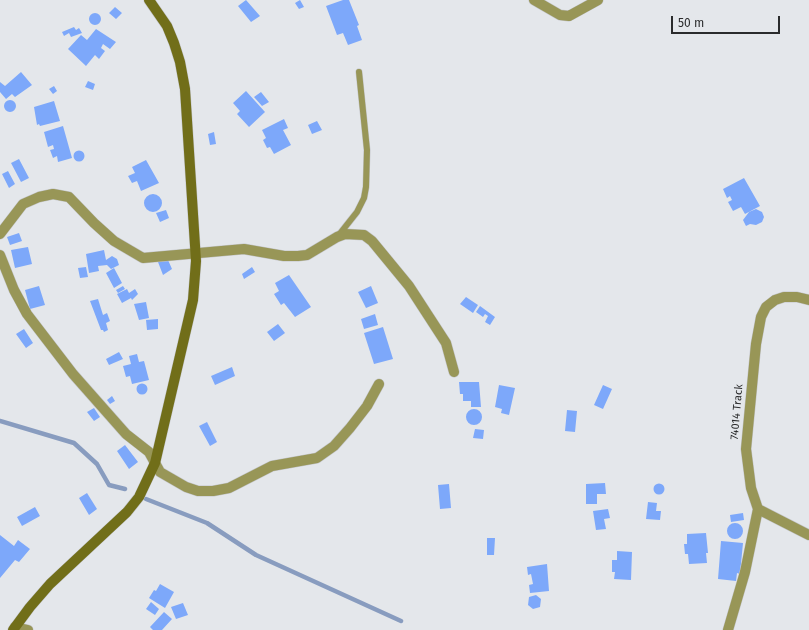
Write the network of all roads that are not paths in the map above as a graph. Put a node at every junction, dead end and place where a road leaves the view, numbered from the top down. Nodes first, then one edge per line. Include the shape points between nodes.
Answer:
1 (149, 0) edge
2 (534, 0) edge
3 (598, 0) edge
4 (359, 72) dead end
5 (0, 234) edge
6 (337, 237) junction
7 (195, 253) junction
8 (0, 255) edge
9 (809, 300) edge
10 (454, 372) dead end
11 (379, 384) dead end
12 (155, 463) junction
13 (758, 509) junction
14 (809, 535) edge
15 (14, 628) edge
16 (28, 630) edge
17 (728, 630) edge

1 - 7 street via 167,26 180,62 185,89
2 - 3 street via 560,15 569,16
4 - 6 lane via 367,150 366,187 357,212
5 - 7 street via 23,204 39,196 59,194 69,197 114,241 133,254 152,258
6 - 7 street via 307,255 284,256 244,249
6 - 10 street via 355,233 364,235 372,241 409,286 443,338
7 - 12 street via 193,300
8 - 12 street via 14,290 35,327 126,434 149,452
9 - 13 street, 74014 Track via 784,297 775,300 766,307 761,317 746,449 750,488
11 - 12 street via 367,406 350,428 334,446 317,458 272,466 229,488 213,491 198,491 186,487 160,472
12 - 15 street via 135,502 50,584
13 - 14 street
13 - 17 street via 746,572
15 - 16 street

